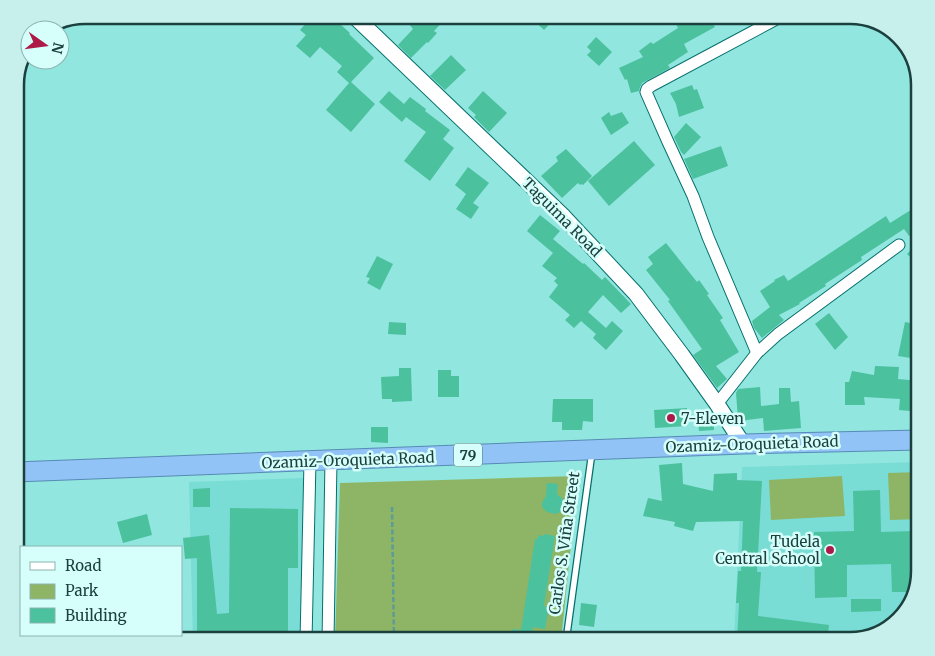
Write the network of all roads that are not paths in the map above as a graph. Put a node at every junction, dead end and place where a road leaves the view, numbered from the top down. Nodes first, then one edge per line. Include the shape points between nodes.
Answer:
1 (362, 24) edge
2 (767, 24) edge
3 (899, 246) dead end
4 (758, 354) junction
5 (717, 404) junction
6 (911, 440) edge
7 (743, 444) junction
8 (592, 450) junction
9 (331, 460) junction
10 (310, 461) junction
11 (24, 472) edge
12 (306, 632) edge
13 (328, 632) edge
14 (567, 632) edge

1 - 5 street, Taguima Road via 564,217 636,294
2 - 4 street via 651,86 646,92
3 - 4 street via 778,334
4 - 5 street
5 - 7 street, Taguima Road
6 - 7 highway, Ozamiz-Oroquieta Road / 79
7 - 8 highway, Ozamiz-Oroquieta Road / 79
8 - 9 highway, Ozamiz-Oroquieta Road / 79
8 - 14 lane, Carlos S. Viña Street
9 - 10 highway, Ozamiz-Oroquieta Road / 79
9 - 13 street
10 - 11 highway, Ozamiz-Oroquieta Road / 79
10 - 12 street

